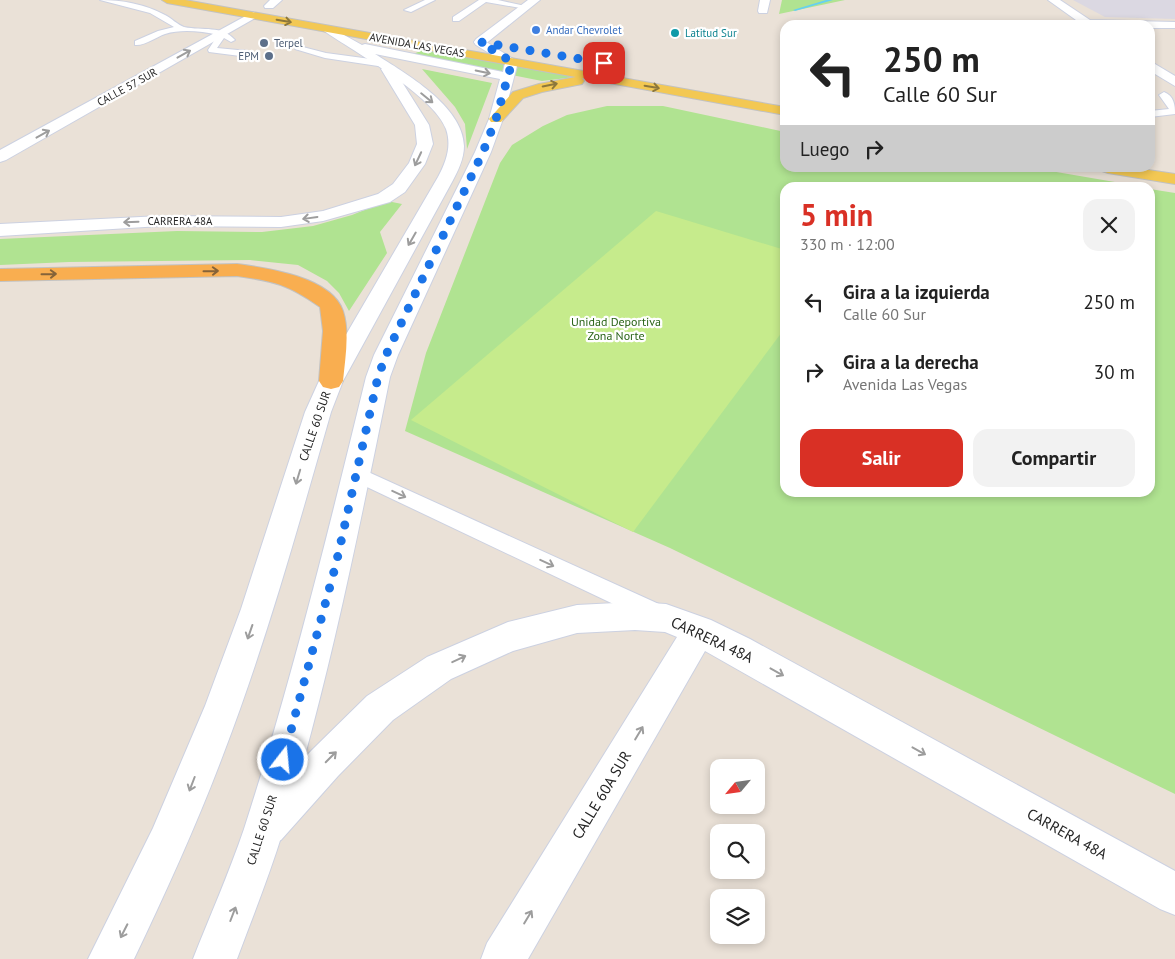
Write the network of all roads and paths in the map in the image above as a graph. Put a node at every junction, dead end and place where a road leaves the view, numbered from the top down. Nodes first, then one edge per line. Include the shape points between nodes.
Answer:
1 (104, 0) edge
2 (167, 0) edge
3 (431, 0) edge
4 (485, 0) edge
5 (536, 0) edge
6 (1053, 0) edge
7 (269, 3) edge
8 (526, 7) junction
9 (288, 9) dead end
10 (408, 10) dead end
11 (253, 15) junction
12 (456, 19) dead end
13 (1082, 20) edge
14 (1175, 25) edge
15 (1155, 26) edge
16 (180, 28) junction
17 (328, 29) junction
18 (227, 36) junction
19 (475, 41) junction
20 (138, 43) dead end
21 (298, 46) dead end
22 (429, 47) junction
23 (512, 48) dead end
24 (248, 54) dead end
25 (325, 55) junction
26 (298, 58) dead end
27 (380, 61) junction
28 (1155, 68) edge
29 (549, 69) junction
30 (510, 70) junction
31 (650, 74) dead end
32 (604, 78) junction
33 (1175, 82) edge
34 (1164, 95) dead end
35 (1175, 108) edge
36 (780, 109) edge
37 (1155, 114) edge
38 (496, 119) junction
39 (0, 158) edge
40 (1132, 172) edge
41 (1175, 179) edge
42 (358, 208) joint
43 (0, 230) edge
44 (0, 275) edge
45 (331, 381) junction
46 (355, 473) junction
47 (682, 625) junction
48 (263, 831) junction
49 (1175, 894) edge
50 (110, 959) edge
51 (214, 959) edge
52 (503, 959) edge

1 - 16 lane via 165,16
2 - 11 main road, AVENIDA LAS VEGAS
3 - 10 lane
4 - 8 lane
4 - 12 lane
5 - 8 main road
6 - 13 main road
7 - 9 main road
8 - 19 main road
11 -> 17 main road, AVENIDA LAS VEGAS
11 - 18 main road, CALLE 57 SUR
14 - 15 main road
16 - 18 lane
16 - 20 lane via 166,30
17 - 22 main road, AVENIDA LAS VEGAS
17 - 27 main road, CALLE 60 SUR
18 - 24 lane via 212,50
39 -> 18 main road, CALLE 57 SUR
19 - 22 main road, AVENIDA LAS VEGAS
19 - 23 main road, AVENIDA LAS VEGAS
19 - 30 main road
21 - 25 lane
22 - 27 main road
22 - 30 main road, AVENIDA LAS VEGAS
25 - 26 lane
25 - 27 lane
27 -> 30 main road
27 -> 42 main road, CALLE 60 SUR via 422,125 425,144 417,164 399,188
27 -> 45 main road, CALLE 60 SUR via 429,99 449,120 456,152 438,192
28 - 33 main road
29 - 30 main road, AVENIDA LAS VEGAS
29 - 31 main road via 560,63
29 - 32 main road, AVENIDA LAS VEGAS
30 - 38 main road, CALLE 60 SUR
32 -> 36 main road, AVENIDA LAS VEGAS
38 -> 32 main road via 512,100 529,91
34 - 35 lane
35 - 37 lane via 1173,112
38 - 46 main road, CALLE 60 SUR via 386,355 369,408
40 - 41 main road
42 -> 43 main road, CARRERA 48A via 281,222 161,221
44 -> 45 highway via 237,270 273,274 302,284 329,305 335,344
45 -> 50 main road, CALLE 60 SUR via 318,412 250,630 185,803
46 -> 47 lane
46 - 48 main road, CALLE 60 SUR via 314,651
48 -> 47 main road, CARRERA 48A via 380,708 439,668 508,637 577,619 635,616
47 -> 49 main road, CARRERA 48A via 755,660
52 -> 47 main road, CALLE 60A SUR
51 -> 48 main road, CALLE 60 SUR

